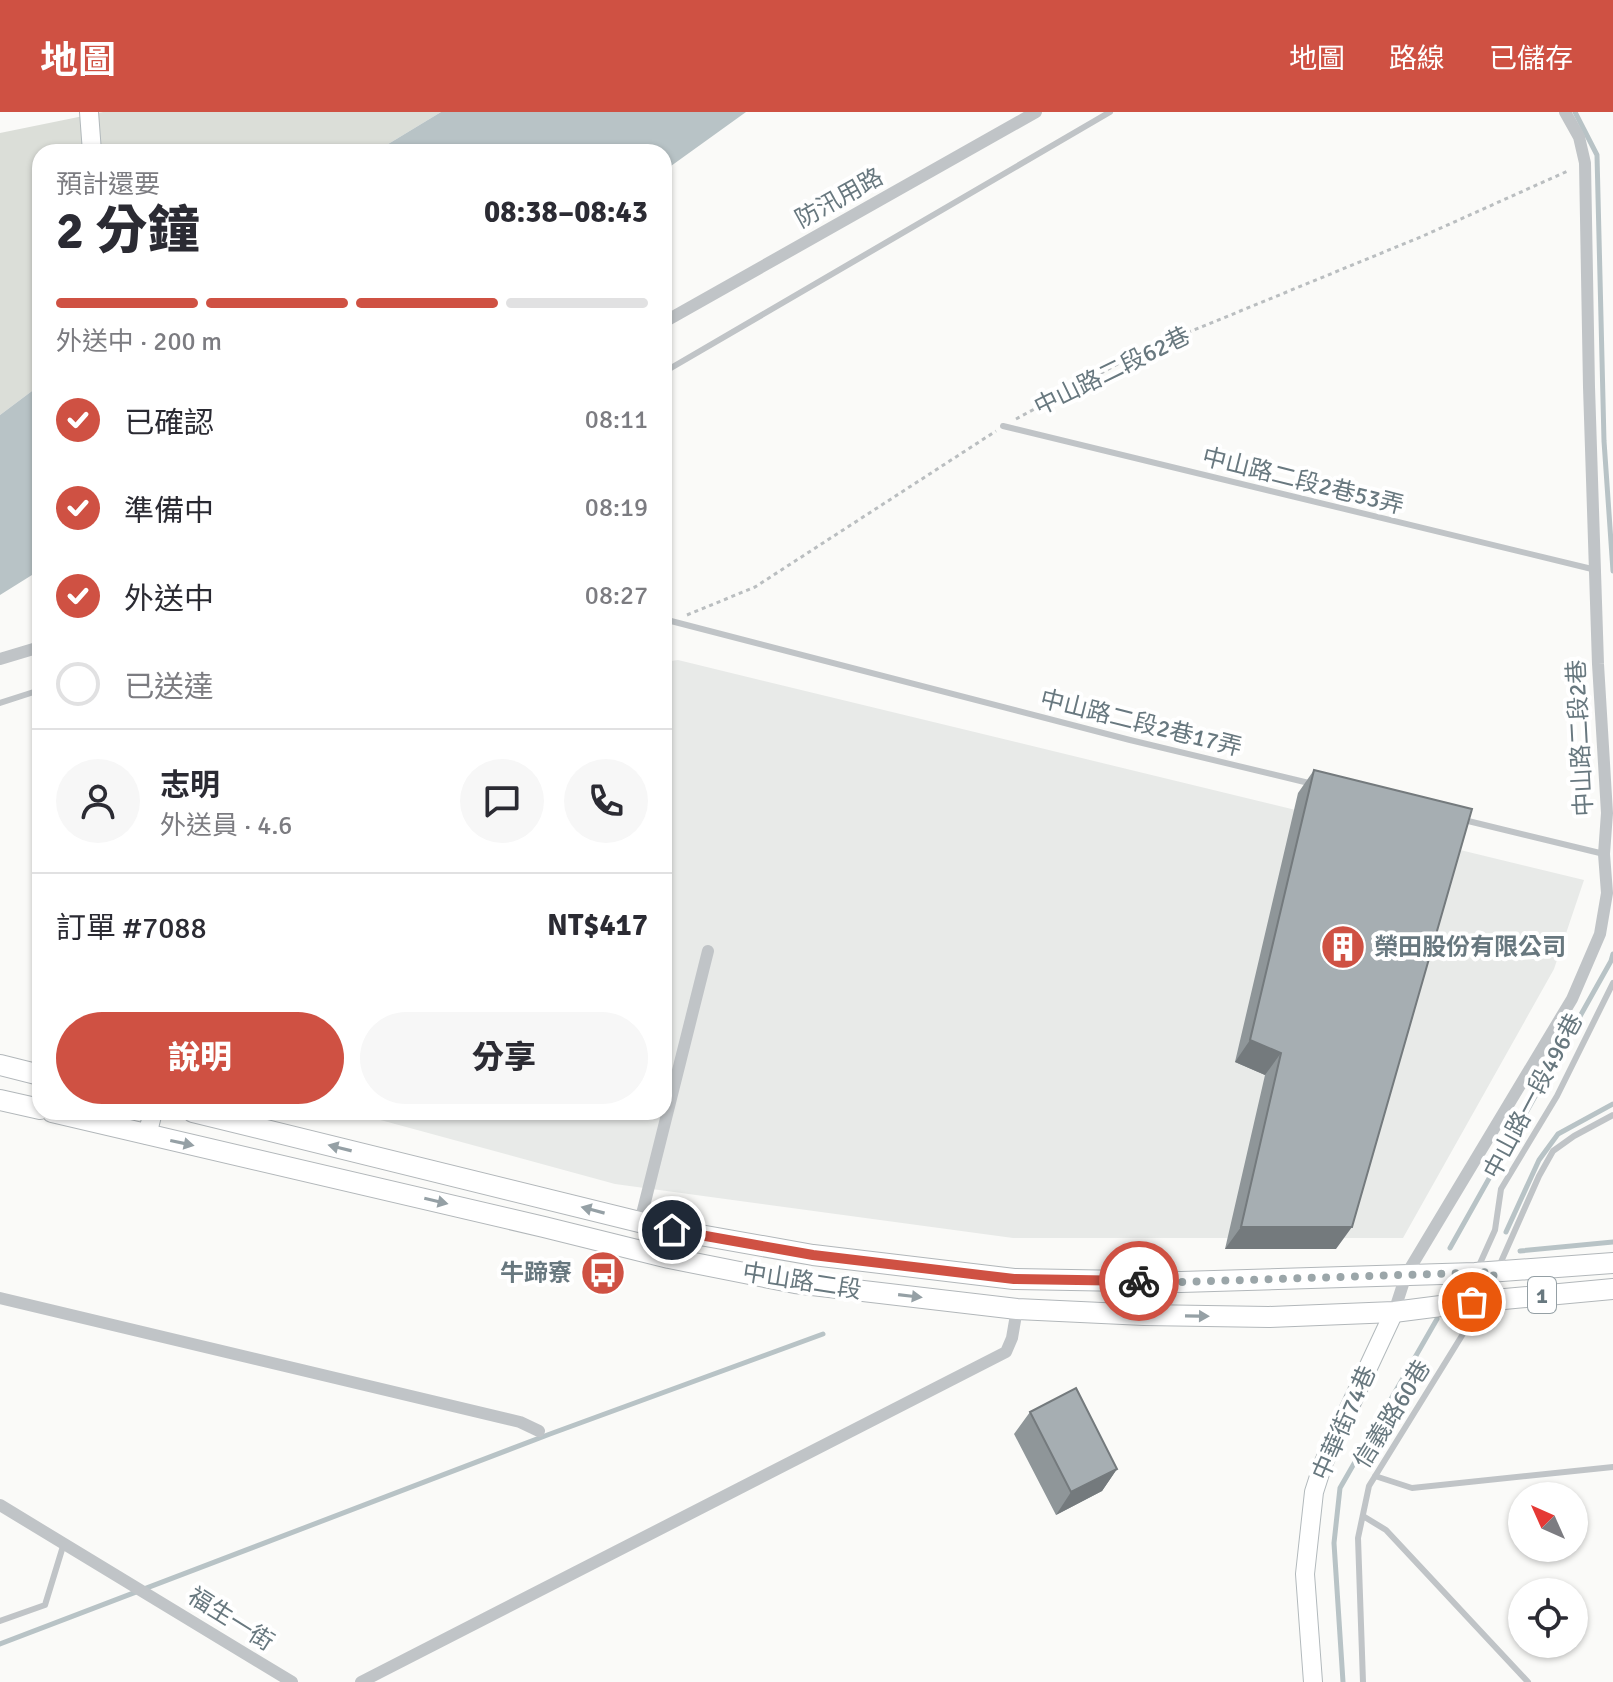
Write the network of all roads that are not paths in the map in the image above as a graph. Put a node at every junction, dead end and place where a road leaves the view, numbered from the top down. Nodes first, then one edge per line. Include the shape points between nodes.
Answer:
1 (89, 112) edge
2 (1036, 112) edge
3 (1110, 112) edge
4 (1565, 112) edge
5 (91, 144) edge
6 (672, 317) edge
7 (672, 367) edge
8 (1003, 426) road end
9 (1596, 570) junction
10 (672, 621) edge
11 (32, 649) edge
12 (0, 659) edge
13 (32, 693) edge
14 (0, 703) edge
15 (1314, 784) edge
16 (1451, 817) edge
17 (1604, 854) junction
18 (708, 951) dead end
19 (1613, 983) edge
20 (0, 1065) edge
21 (32, 1073) edge
22 (672, 1094) edge
23 (0, 1100) edge
24 (32, 1107) edge
25 (1613, 1115) edge
26 (85, 1120) edge
27 (151, 1120) edge
28 (226, 1120) edge
29 (666, 1120) edge
30 (147, 1135) junction
31 (640, 1222) junction
32 (1613, 1263) edge
33 (1485, 1273) junction
34 (1413, 1274) junction
35 (1613, 1289) edge
36 (0, 1298) edge
37 (1478, 1301) junction
38 (1017, 1309) junction
39 (1394, 1312) junction
40 (539, 1431) dead end
41 (1613, 1467) edge
42 (1375, 1476) junction
43 (0, 1505) edge
44 (1363, 1516) junction
45 (64, 1542) junction
46 (0, 1621) edge
47 (292, 1682) edge
48 (361, 1682) edge
49 (1313, 1682) edge
50 (1363, 1682) edge
51 (1528, 1682) edge

1 - 5 street
2 - 6 street, 防汛用路
3 - 7 lane
4 - 9 street, 中山路二段2巷 via 1585,163
8 - 9 lane, 中山路二段2巷53弄
9 - 17 street, 中山路二段2巷 via 1607,813
10 - 15 lane, 中山路二段2巷17弄
11 - 12 street
13 - 14 lane
16 - 17 lane
17 - 34 street, 中山路二段2巷 via 1607,893 1600,934 1572,999
18 - 22 street
19 - 33 lane, 中山路一段496巷 via 1557,1096 1501,1189
20 - 21 main road
23 - 24 main road
25 - 33 lane via 1553,1151
26 - 30 main road, 中山路二段 / 1
27 - 30 street
31 -> 28 main road, 中山路二段 / 1
29 - 31 street
30 -> 38 main road, 中山路二段 / 1 via 795,1283
31 - 34 main road, 中山路二段 / 1 via 813,1255 1014,1279 1181,1282
32 - 33 main road, 1
33 - 34 main road, 中山路二段 / 1
33 - 37 lane, 信義路60巷
34 - 39 street, 中山路二段2巷
35 - 37 main road, 1
36 - 40 street via 520,1422
37 - 39 main road, 中山路二段 / 1
37 - 42 lane, 信義路60巷
38 -> 39 main road, 中山路二段 / 1 via 1269,1317
38 - 48 street via 1006,1352
39 - 49 street, 中華街74巷 via 1314,1492 1305,1574
41 - 42 lane via 1412,1488
42 - 44 lane, 信義路60巷
43 - 45 street
44 - 50 lane, 信義路60巷 via 1358,1538
44 - 51 lane via 1386,1530
45 - 46 lane via 45,1605
45 - 47 street, 福生一街

